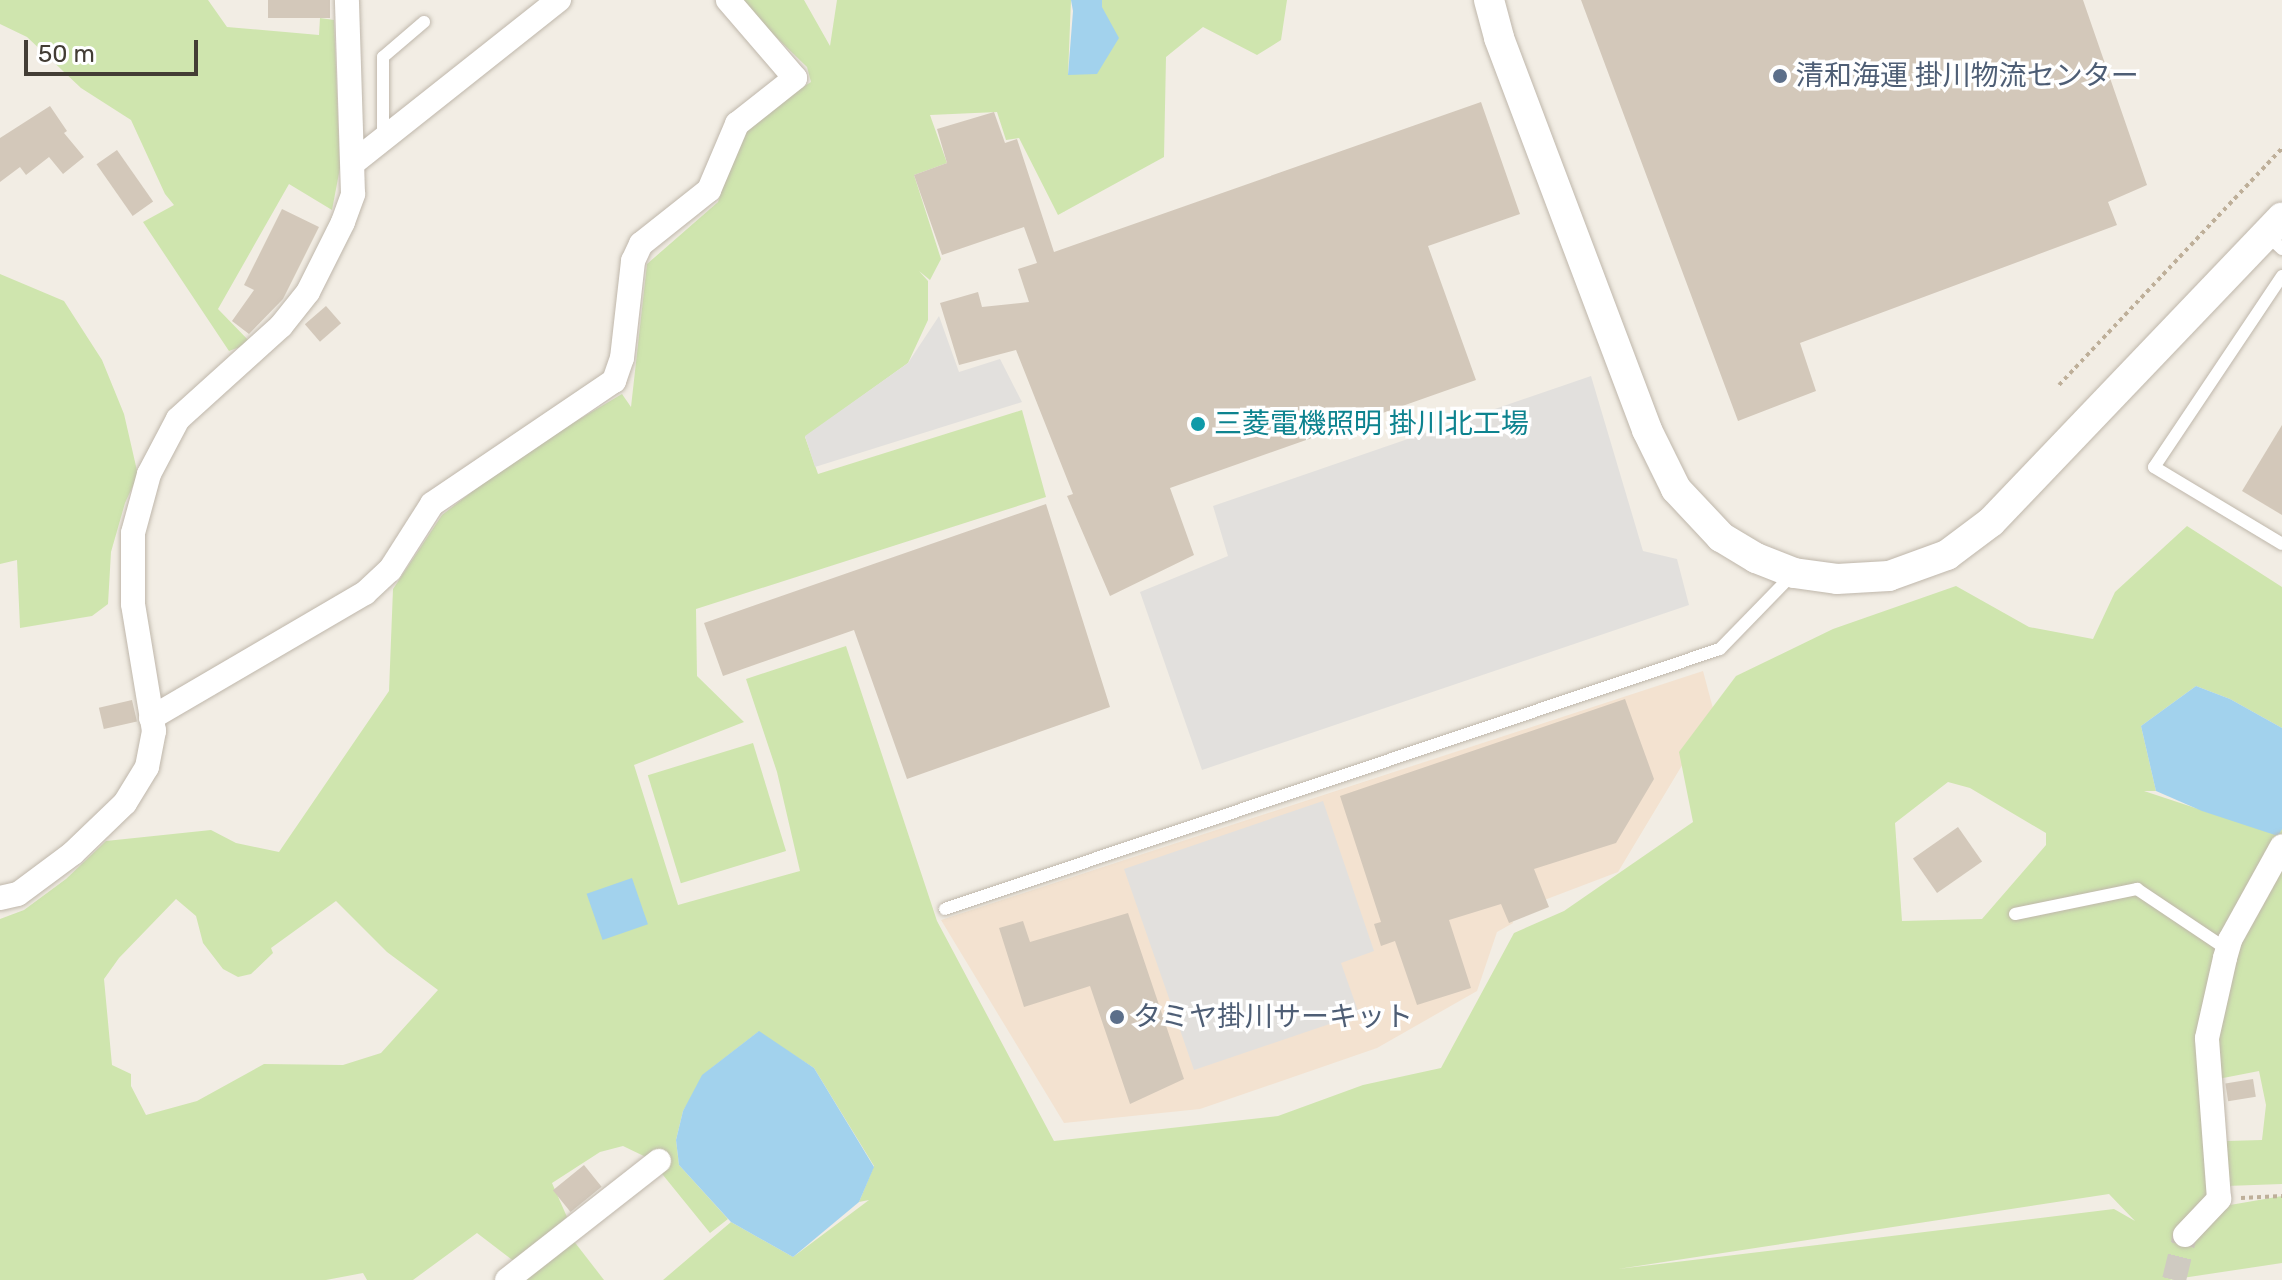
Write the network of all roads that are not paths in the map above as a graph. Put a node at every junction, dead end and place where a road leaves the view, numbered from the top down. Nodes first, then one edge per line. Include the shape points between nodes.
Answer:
1 (347, 0) edge
2 (559, 0) edge
3 (728, 0) edge
4 (1489, 0) edge
5 (424, 22) dead end
6 (383, 138) junction
7 (353, 163) junction
8 (2277, 234) edge
9 (2282, 276) edge
10 (2282, 544) edge
11 (1794, 573) junction
12 (151, 718) junction
13 (2282, 846) edge
14 (0, 898) edge
15 (945, 909) dead end
16 (2015, 914) dead end
17 (2228, 950) junction
18 (659, 1161) dead end
19 (2185, 1235) tunnel mouth
20 (507, 1280) edge

1 - 7 street
2 - 6 street
3 - 12 street via 795,78 737,124 709,190 641,244 633,261 622,358 614,381 432,504 390,570 365,593
4 - 11 street via 1641,416 1676,489 1721,537
5 - 6 lane via 383,57
6 - 7 street
7 - 12 street via 353,194 308,292 281,326 178,419 149,474 133,533 133,604
8 - 11 street via 1991,522 1947,555 1889,576 1837,579
9 - 10 lane via 2154,467
11 - 15 lane via 1720,649
12 - 14 street via 154,731 147,767 125,803 73,853 18,894
13 - 17 street
16 - 17 lane via 2137,889
17 - 19 street via 2207,1038 2219,1199
18 - 20 street

